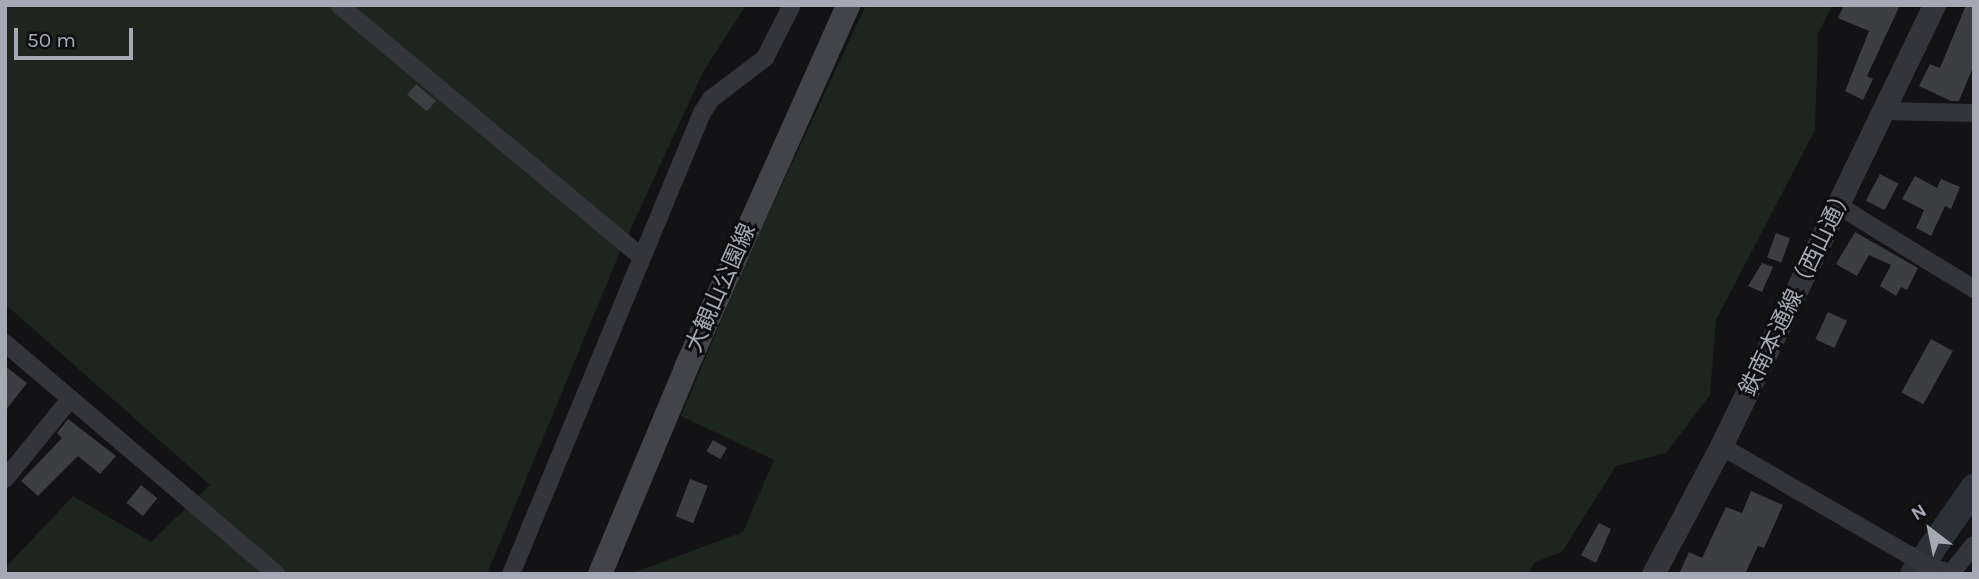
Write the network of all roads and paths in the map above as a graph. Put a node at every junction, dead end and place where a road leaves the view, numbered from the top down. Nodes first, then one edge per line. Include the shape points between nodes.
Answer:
1 (339, 5) edge
2 (792, 5) edge
3 (848, 5) edge
4 (1934, 5) edge
5 (1884, 111) junction
6 (1974, 113) edge
7 (1839, 206) junction
8 (639, 256) junction
9 (1974, 289) edge
10 (5, 343) edge
11 (71, 398) junction
12 (1721, 446) junction
13 (5, 479) edge
14 (1974, 545) edge
15 (276, 574) edge
16 (511, 574) edge
17 (600, 574) edge
18 (1653, 574) edge

1 - 8 street
2 - 8 street via 765,58 706,105
3 - 17 main road, 大観山公園線
4 - 5 street, 鉄南本通線（西山通）
5 - 6 street
5 - 7 street, 鉄南本通線（西山通）
7 - 9 street
7 - 12 street, 鉄南本通線（西山通）
8 - 16 street
10 - 11 street
11 - 13 street
11 - 15 street
12 - 14 street via 1930,567 1951,573
12 - 18 street, 鉄南本通線（西山通）

